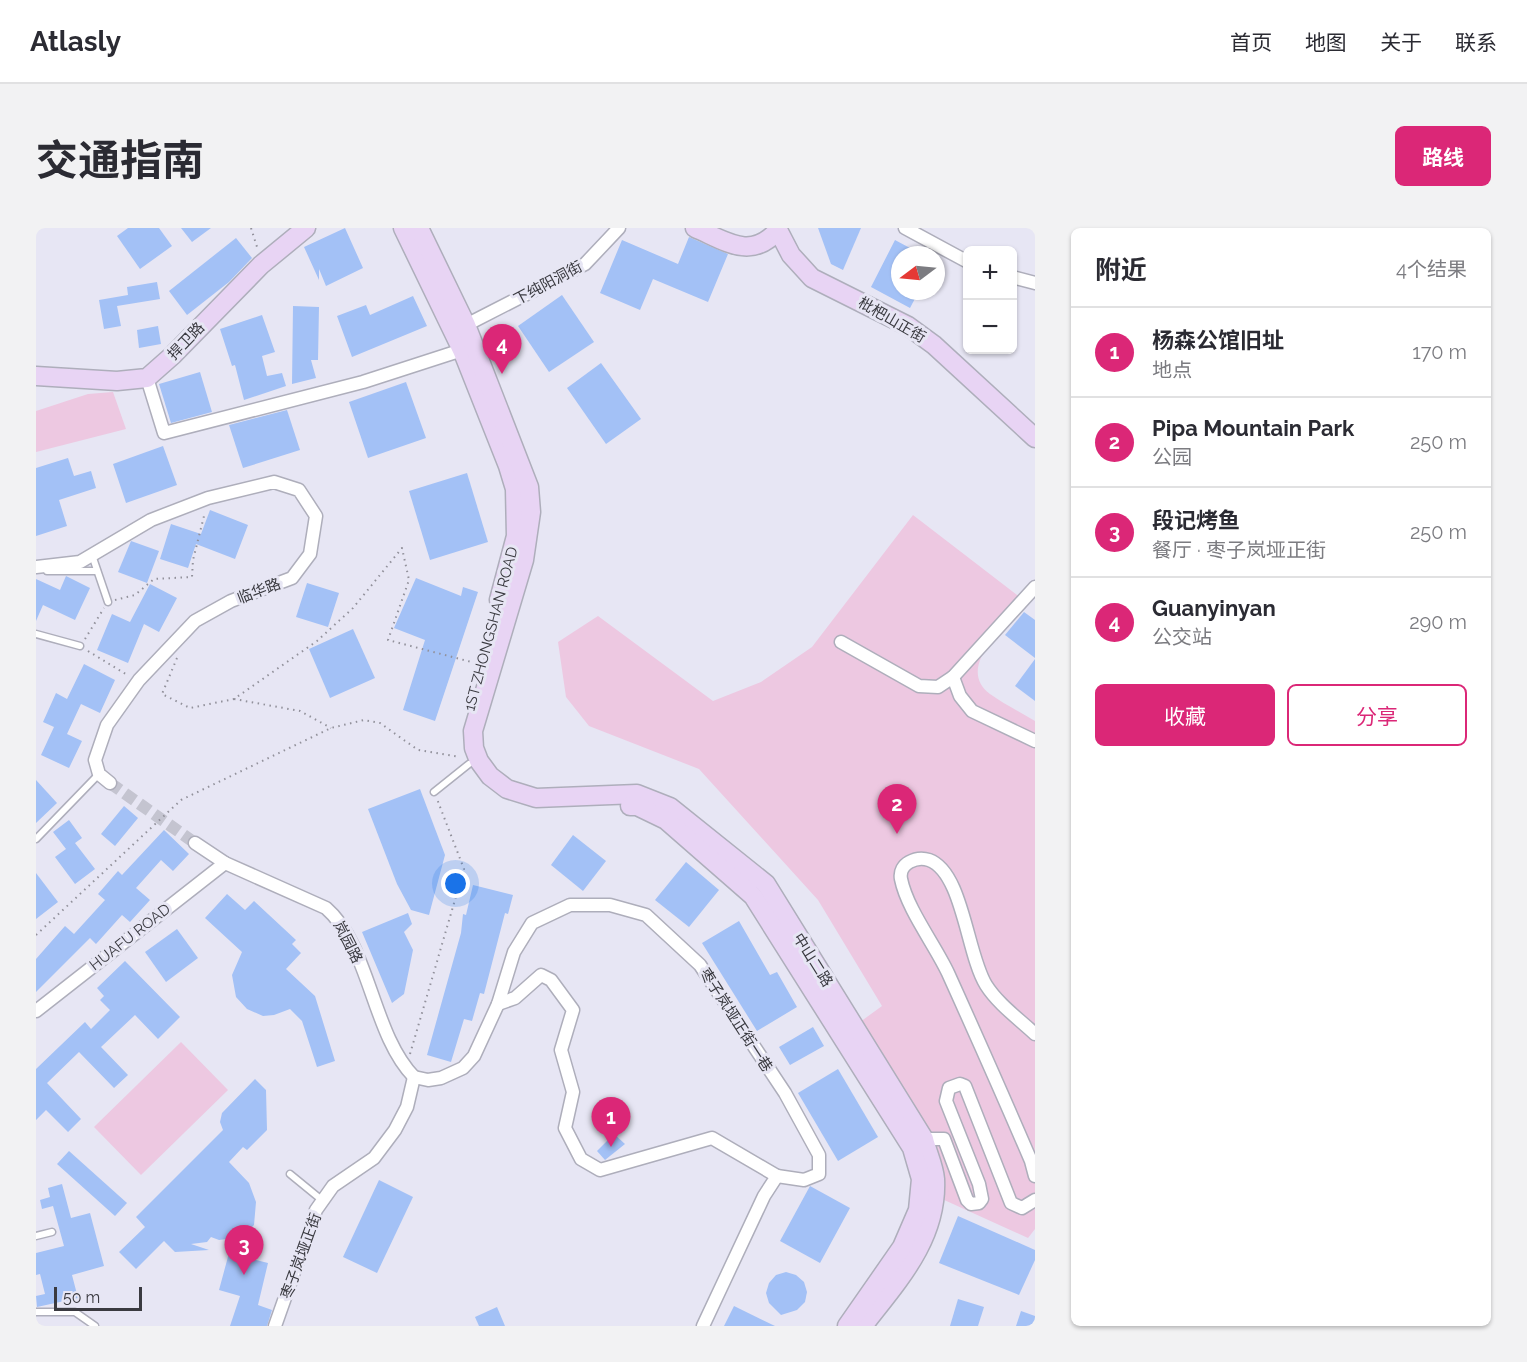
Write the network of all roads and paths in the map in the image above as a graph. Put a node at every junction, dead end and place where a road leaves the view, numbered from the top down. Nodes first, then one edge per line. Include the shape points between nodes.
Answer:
1 (251, 228) edge
2 (306, 228) edge
3 (403, 228) edge
4 (419, 228) edge
5 (619, 228) edge
6 (695, 228) edge
7 (905, 228) edge
8 (778, 229) edge
9 (963, 259) edge
10 (261, 265) junction
11 (1017, 278) edge
12 (1035, 283) edge
13 (466, 326) junction
14 (462, 350) junction
15 (36, 376) edge
16 (147, 378) junction
17 (1035, 438) edge
18 (208, 498) junction
19 (92, 555) junction
20 (36, 569) edge
21 (97, 571) junction
22 (1035, 587) edge
23 (108, 602) junction
24 (36, 634) edge
25 (841, 642) dead end
26 (173, 645) junction
27 (80, 646) junction
28 (481, 664) junction
29 (953, 677) junction
30 (138, 682) junction
31 (234, 699) junction
32 (331, 728) junction
33 (1035, 741) edge
34 (471, 761) junction
35 (99, 774) junction
36 (110, 783) tunnel mouth
37 (434, 792) joint
38 (36, 839) edge
39 (195, 843) tunnel mouth
40 (225, 863) junction
41 (36, 935) edge
42 (498, 1004) junction
43 (36, 1011) edge
44 (1035, 1034) edge
45 (409, 1072) junction
46 (924, 1139) junction
47 (290, 1174) dead end
48 (777, 1176) junction
49 (1035, 1176) edge
50 (1035, 1200) edge
51 (323, 1201) junction
52 (51, 1232) dead end
53 (36, 1236) edge
54 (36, 1311) edge
55 (95, 1326) edge
56 (275, 1326) edge
57 (703, 1326) edge
58 (847, 1326) edge
59 (863, 1326) edge

1 - 10 path
2 - 10 main road, 捍卫路
3 - 14 main road, 1ST ZHONGSHAN ROAD
4 - 13 main road, 1ST ZHONGSHAN ROAD
5 - 13 street, 下纯阳洞街 via 585,264
6 - 8 main road via 745,247 767,242
7 - 9 street
8 - 17 main road, 枇杷山正街 via 790,255 813,278 908,326
10 - 16 main road, 捍卫路
11 - 12 street
13 - 34 main road, 1ST ZHONGSHAN ROAD via 521,461 531,512 524,560 473,731
14 - 16 street via 363,382 164,433
14 - 28 main road, 1ST ZHONGSHAN ROAD via 508,465 517,516 511,558
15 - 16 main road via 117,381
18 - 19 street, 临华路 via 152,520
18 - 23 path via 192,577 154,579 135,595
18 - 26 street, 临华路 via 274,482 299,490 316,516 310,554 292,578 231,601 195,621
19 - 20 street, 临华路 via 80,562
19 - 21 lane
20 - 21 lane
21 - 23 lane
22 - 29 street
23 - 27 path
24 - 27 lane
25 - 29 street via 919,686 938,687
26 - 30 street, 临华路
26 - 31 path via 178,656 162,694 190,708
27 - 30 path
28 - 31 path via 388,640 409,580 402,548 353,608 317,640
28 - 34 main road, 1ST ZHONGSHAN ROAD via 462,736
29 - 33 street via 960,696 972,711
30 - 35 street, 临华路 via 107,724 95,760
31 - 32 path via 300,711
32 - 34 path via 364,720 380,723 418,750
32 - 41 path via 181,800
34 - 37 lane
34 - 46 main road, 中山二路 via 507,789 536,798 637,794 669,807 766,884
34 - 58 main road, 中山二路 via 486,787 524,805 637,806 666,820 753,896 912,1148 921,1179 918,1210 902,1247
35 - 36 street
35 - 38 lane
37 - 45 path via 464,869
39 - 40 street, 岚园路
40 - 43 street, HUAFU ROAD
40 - 45 street, 岚园路 via 333,914 356,956 393,1052
42 - 45 street, 枣子岚垭正街一巷 via 474,1056 464,1068 441,1078
42 - 48 street via 514,998 541,975 551,980 573,1010 561,1050 573,1092 565,1128 581,1160 600,1170 712,1138
42 - 48 street, 枣子岚垭正街一巷 via 514,952 532,923 570,904 610,906 646,915 700,965 819,1155 819,1174 804,1180
44 - 49 street via 986,985 949,875 925,859 913,860 903,867 900,877 988,1059
45 - 51 street, 枣子岚垭正街 via 407,1107 388,1139 374,1158 333,1186
46 - 50 street via 944,1139 967,1200 970,1204 979,1203 980,1184 946,1101 949,1088 965,1086 1011,1203 1022,1208
46 - 59 main road, 中山二路 via 935,1178 932,1218 915,1259
47 - 51 lane
48 - 57 street
51 - 56 street, 枣子岚垭正街 via 316,1210
52 - 53 lane
54 - 55 lane via 75,1312

